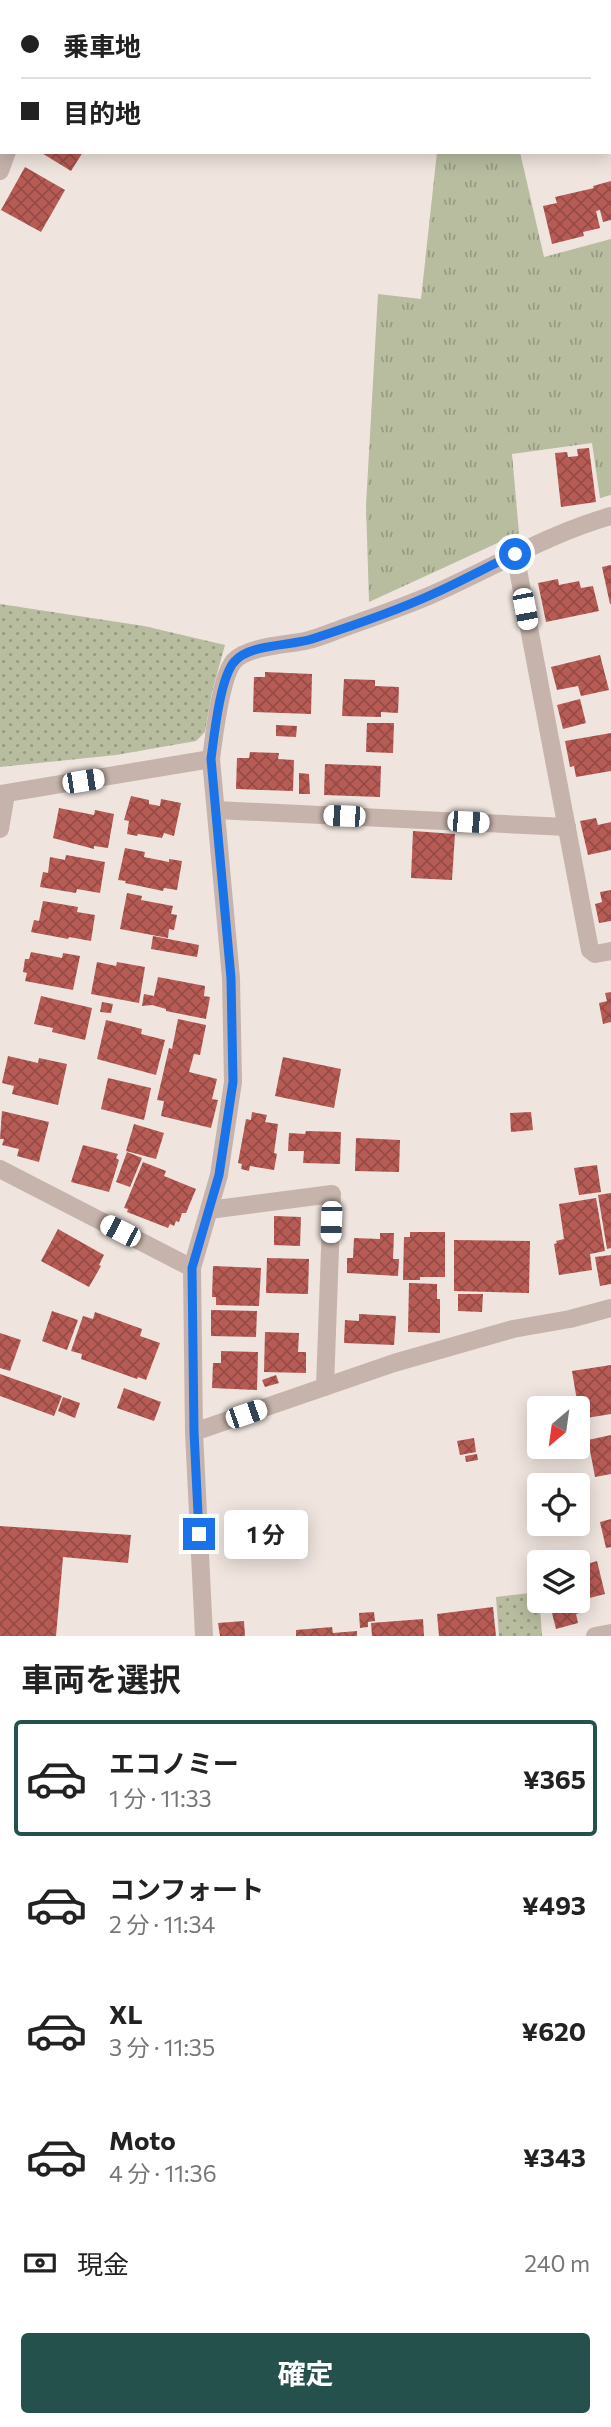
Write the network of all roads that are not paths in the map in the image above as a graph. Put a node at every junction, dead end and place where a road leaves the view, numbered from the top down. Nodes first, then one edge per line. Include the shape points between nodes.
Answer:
1 (5, 154) edge
2 (0, 171) edge
3 (611, 516) edge
4 (515, 554) junction
5 (211, 759) junction
6 (3, 794) edge
7 (216, 810) junction
8 (567, 827) junction
9 (0, 829) edge
10 (611, 951) edge
11 (0, 1169) edge
12 (209, 1210) junction
13 (192, 1268) junction
14 (611, 1308) edge
15 (325, 1387) junction
16 (194, 1432) junction
17 (611, 1633) edge
18 (204, 1636) edge
19 (595, 1636) edge

1 - 2 street
3 - 4 street
4 - 5 street via 430,596 308,640 242,656 230,670 222,694
4 - 8 street
5 - 6 street
5 - 7 street
6 - 9 street
7 - 8 street
7 - 12 street via 231,978 233,1082
8 - 10 street via 590,950 595,954
11 - 13 street
12 - 13 street
12 - 15 street via 332,1194
13 - 16 street
14 - 15 street via 513,1329
15 - 16 street
16 - 18 street
17 - 19 street

